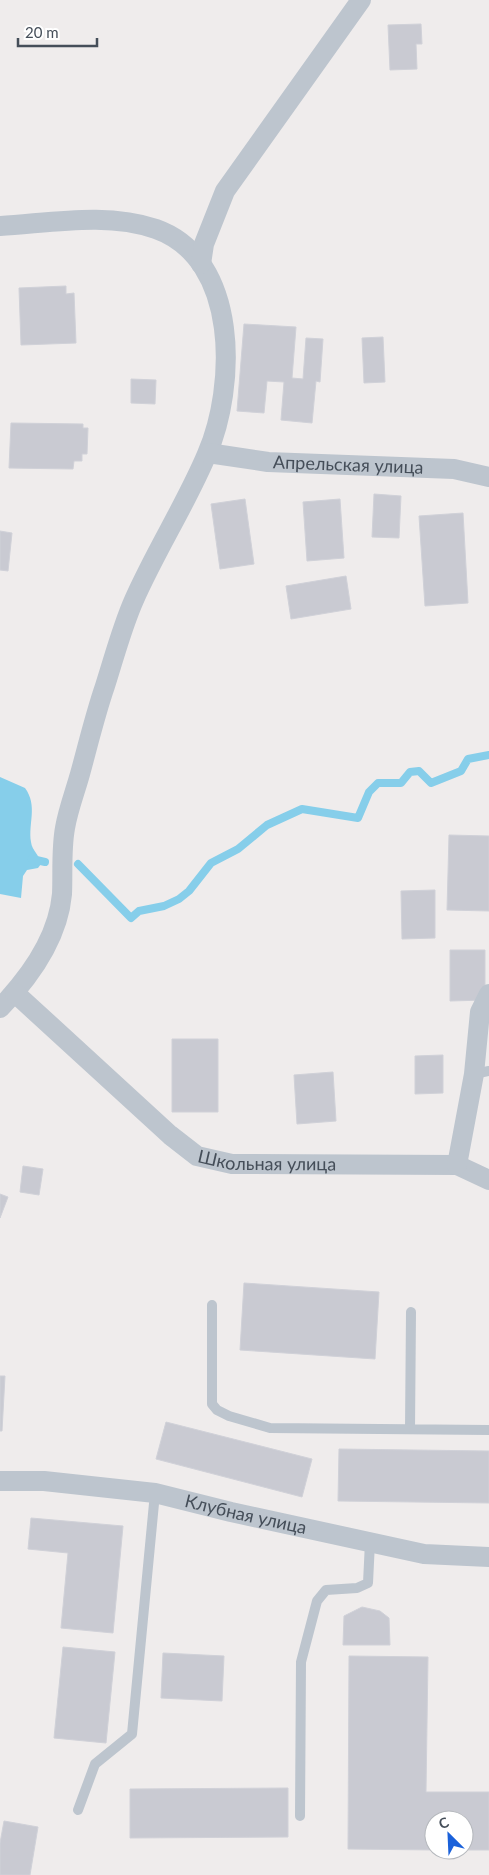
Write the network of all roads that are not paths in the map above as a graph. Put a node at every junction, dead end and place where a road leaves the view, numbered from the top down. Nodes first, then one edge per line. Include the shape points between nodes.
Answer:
1 (362, 0) edge
2 (0, 226) edge
3 (202, 264) junction
4 (208, 453) junction
5 (489, 477) edge
6 (15, 993) junction
7 (489, 994) edge
8 (0, 1008) edge
9 (482, 1073) edge
10 (457, 1165) junction
11 (489, 1180) edge
12 (212, 1305) dead end
13 (411, 1312) dead end
14 (410, 1429) junction
15 (489, 1430) edge
16 (0, 1481) edge
17 (155, 1493) junction
18 (370, 1542) junction
19 (489, 1556) edge
20 (78, 1810) dead end
21 (300, 1816) dead end

1 - 3 street via 225,192 204,244
2 - 3 street via 107,219 127,222 169,235
3 - 4 street via 220,304 226,350 220,410
4 - 5 street, Апрельская улица via 268,462 454,469
4 - 6 street via 133,601 104,689 65,828 62,898 57,919 45,949
6 - 8 street
6 - 10 street, Школьная улица via 197,1156 232,1164
7 - 9 street via 480,1012
9 - 10 street
10 - 11 street, Школьная улица
12 - 14 lane via 211,1392 212,1404 217,1410 270,1428
13 - 14 lane
14 - 15 lane
16 - 17 street, Клубная улица via 44,1481
17 - 18 street, Клубная улица
17 - 20 lane via 132,1734 95,1764
18 - 19 street, Клубная улица via 424,1554
18 - 21 lane via 368,1584 326,1590 320,1594 301,1662

